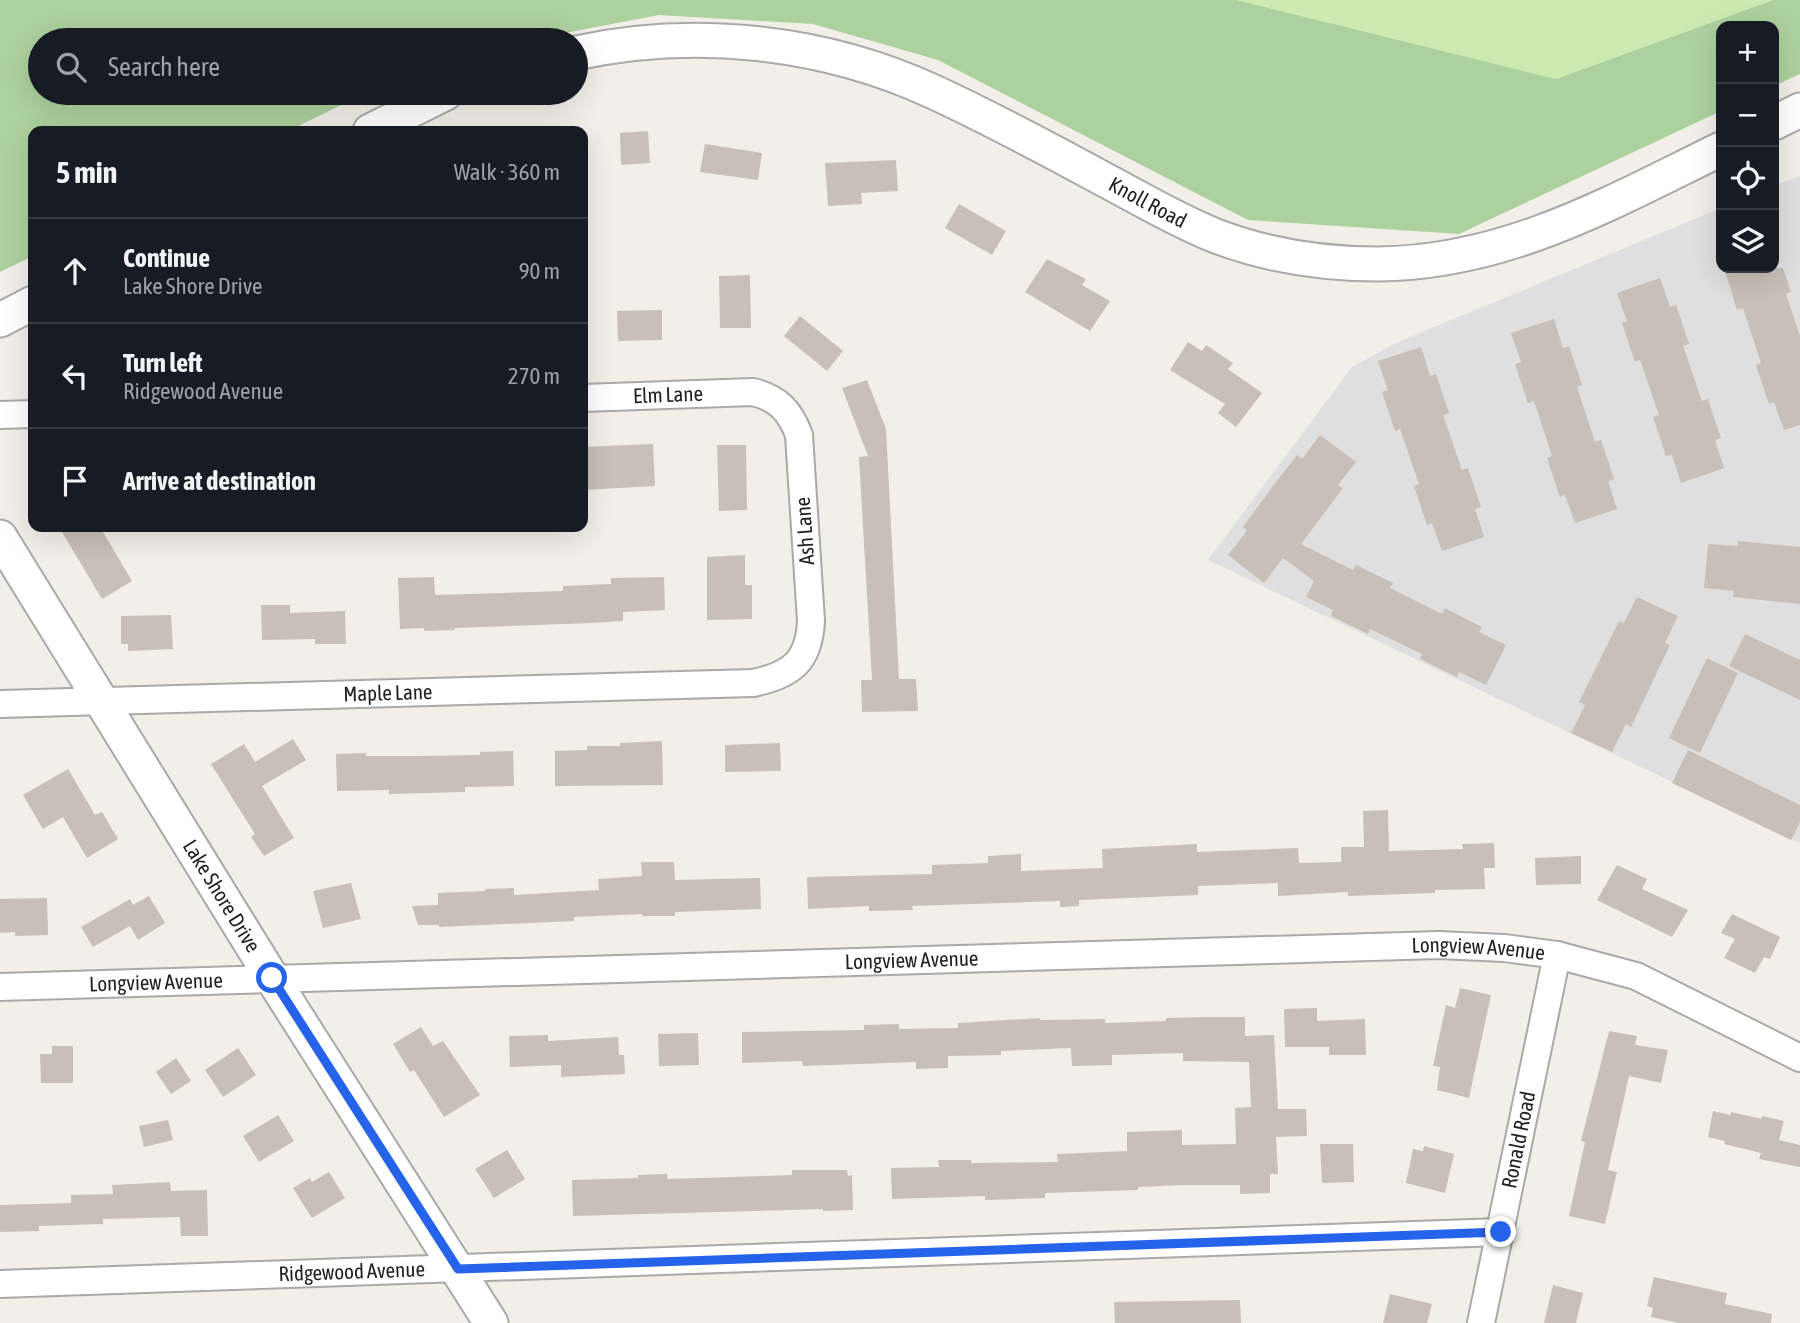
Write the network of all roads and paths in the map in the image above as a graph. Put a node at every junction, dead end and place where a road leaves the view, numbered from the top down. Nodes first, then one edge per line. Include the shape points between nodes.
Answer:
1 (588, 51) edge
2 (422, 105) edge
3 (1800, 110) edge
4 (1779, 120) edge
5 (380, 126) edge
6 (1716, 151) edge
7 (28, 306) edge
8 (0, 320) edge
9 (753, 392) joint
10 (588, 398) edge
11 (28, 414) edge
12 (0, 415) edge
13 (0, 537) edge
14 (775, 679) joint
15 (101, 701) junction
16 (0, 704) edge
17 (1557, 955) junction
18 (272, 978) junction
19 (0, 987) edge
20 (1800, 1058) edge
21 (1501, 1232) junction
22 (458, 1269) junction
23 (0, 1284) edge
24 (491, 1323) edge
25 (1481, 1323) edge

1 - 6 street, Knoll Road via 649,42 714,40 817,53 885,72 933,91 1218,237 1269,252 1326,261 1378,264 1482,252 1532,237
2 - 5 street
3 - 4 street
7 - 8 street
9 - 10 street, Elm Lane
9 - 14 street, Ash Lane via 781,404 799,435 810,638 793,668
11 - 12 street
13 - 15 street, Lake Shore Drive
14 - 15 street, Maple Lane
15 - 16 street, Maple Lane
15 - 18 street, Lake Shore Drive
17 - 18 street, Longview Avenue via 1439,945
17 - 20 street, Longview Avenue via 1636,976
17 - 21 street, Ronald Road
18 - 19 street, Longview Avenue
18 - 22 street, Lake Shore Drive
21 - 22 street, Ridgewood Avenue
21 - 25 street, Ronald Road
22 - 23 street, Ridgewood Avenue
22 - 24 street, Lake Shore Drive

